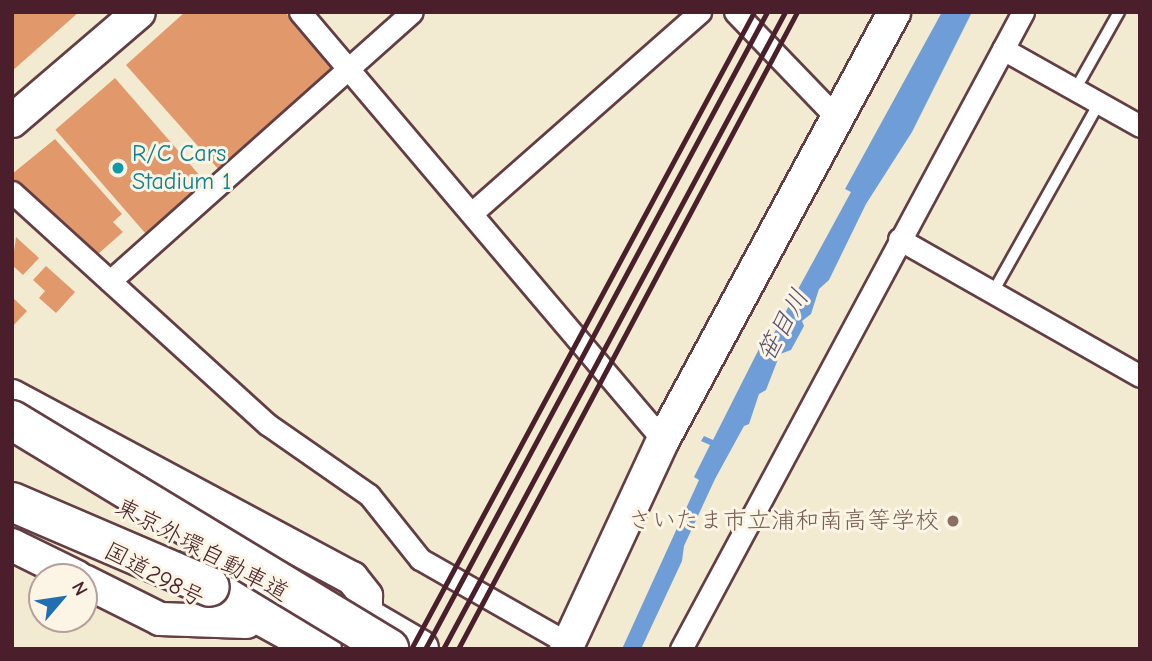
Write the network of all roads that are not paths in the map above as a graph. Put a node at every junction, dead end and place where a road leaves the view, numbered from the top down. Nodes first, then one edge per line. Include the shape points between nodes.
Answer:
1 (139, 12) edge
2 (300, 12) edge
3 (412, 12) edge
4 (700, 12) edge
5 (735, 12) edge
6 (894, 12) edge
7 (1023, 12) edge
8 (1119, 12) edge
9 (1003, 48) junction
10 (349, 67) junction
11 (1075, 90) junction
12 (1099, 103) junction
13 (838, 119) junction
14 (12, 121) edge
15 (1140, 126) edge
16 (12, 192) edge
17 (473, 212) junction
18 (899, 239) junction
19 (110, 281) junction
20 (993, 292) junction
21 (1140, 376) edge
22 (12, 396) edge
23 (12, 420) edge
24 (12, 436) edge
25 (663, 440) junction
26 (12, 450) edge
27 (12, 485) edge
28 (12, 501) edge
29 (12, 545) edge
30 (48, 563) edge
31 (211, 587) junction
32 (98, 588) edge
33 (366, 618) junction
34 (246, 622) junction
35 (567, 646) edge
36 (400, 648) edge
37 (297, 649) edge
38 (322, 649) edge
39 (681, 649) edge

1 - 14 street
2 - 10 street
3 - 10 street
4 - 17 street
5 - 13 street
6 - 13 street
7 - 9 street
8 - 11 lane
9 - 11 street
9 - 18 street
10 - 17 street
10 - 19 street
11 - 12 street
12 - 15 street
12 - 20 lane
13 - 25 street
16 - 19 street
17 - 25 street
18 - 20 street
18 - 39 street
19 - 35 street via 267,424 369,495 420,559
20 - 21 street
22 - 33 street via 352,578 366,596
23 - 36 highway, bridge
24 - 33 highway
25 - 35 street
26 - 36 highway, 東京外環自動車道, bridge
27 - 31 highway, 東京外環自動車道, bridge
28 - 31 highway, bridge
28 - 34 highway, 国道298号
29 - 30 street
31 - 38 highway, 東京外環自動車道
32 - 34 street via 160,619
33 - 36 highway
34 - 37 highway, 国道298号

